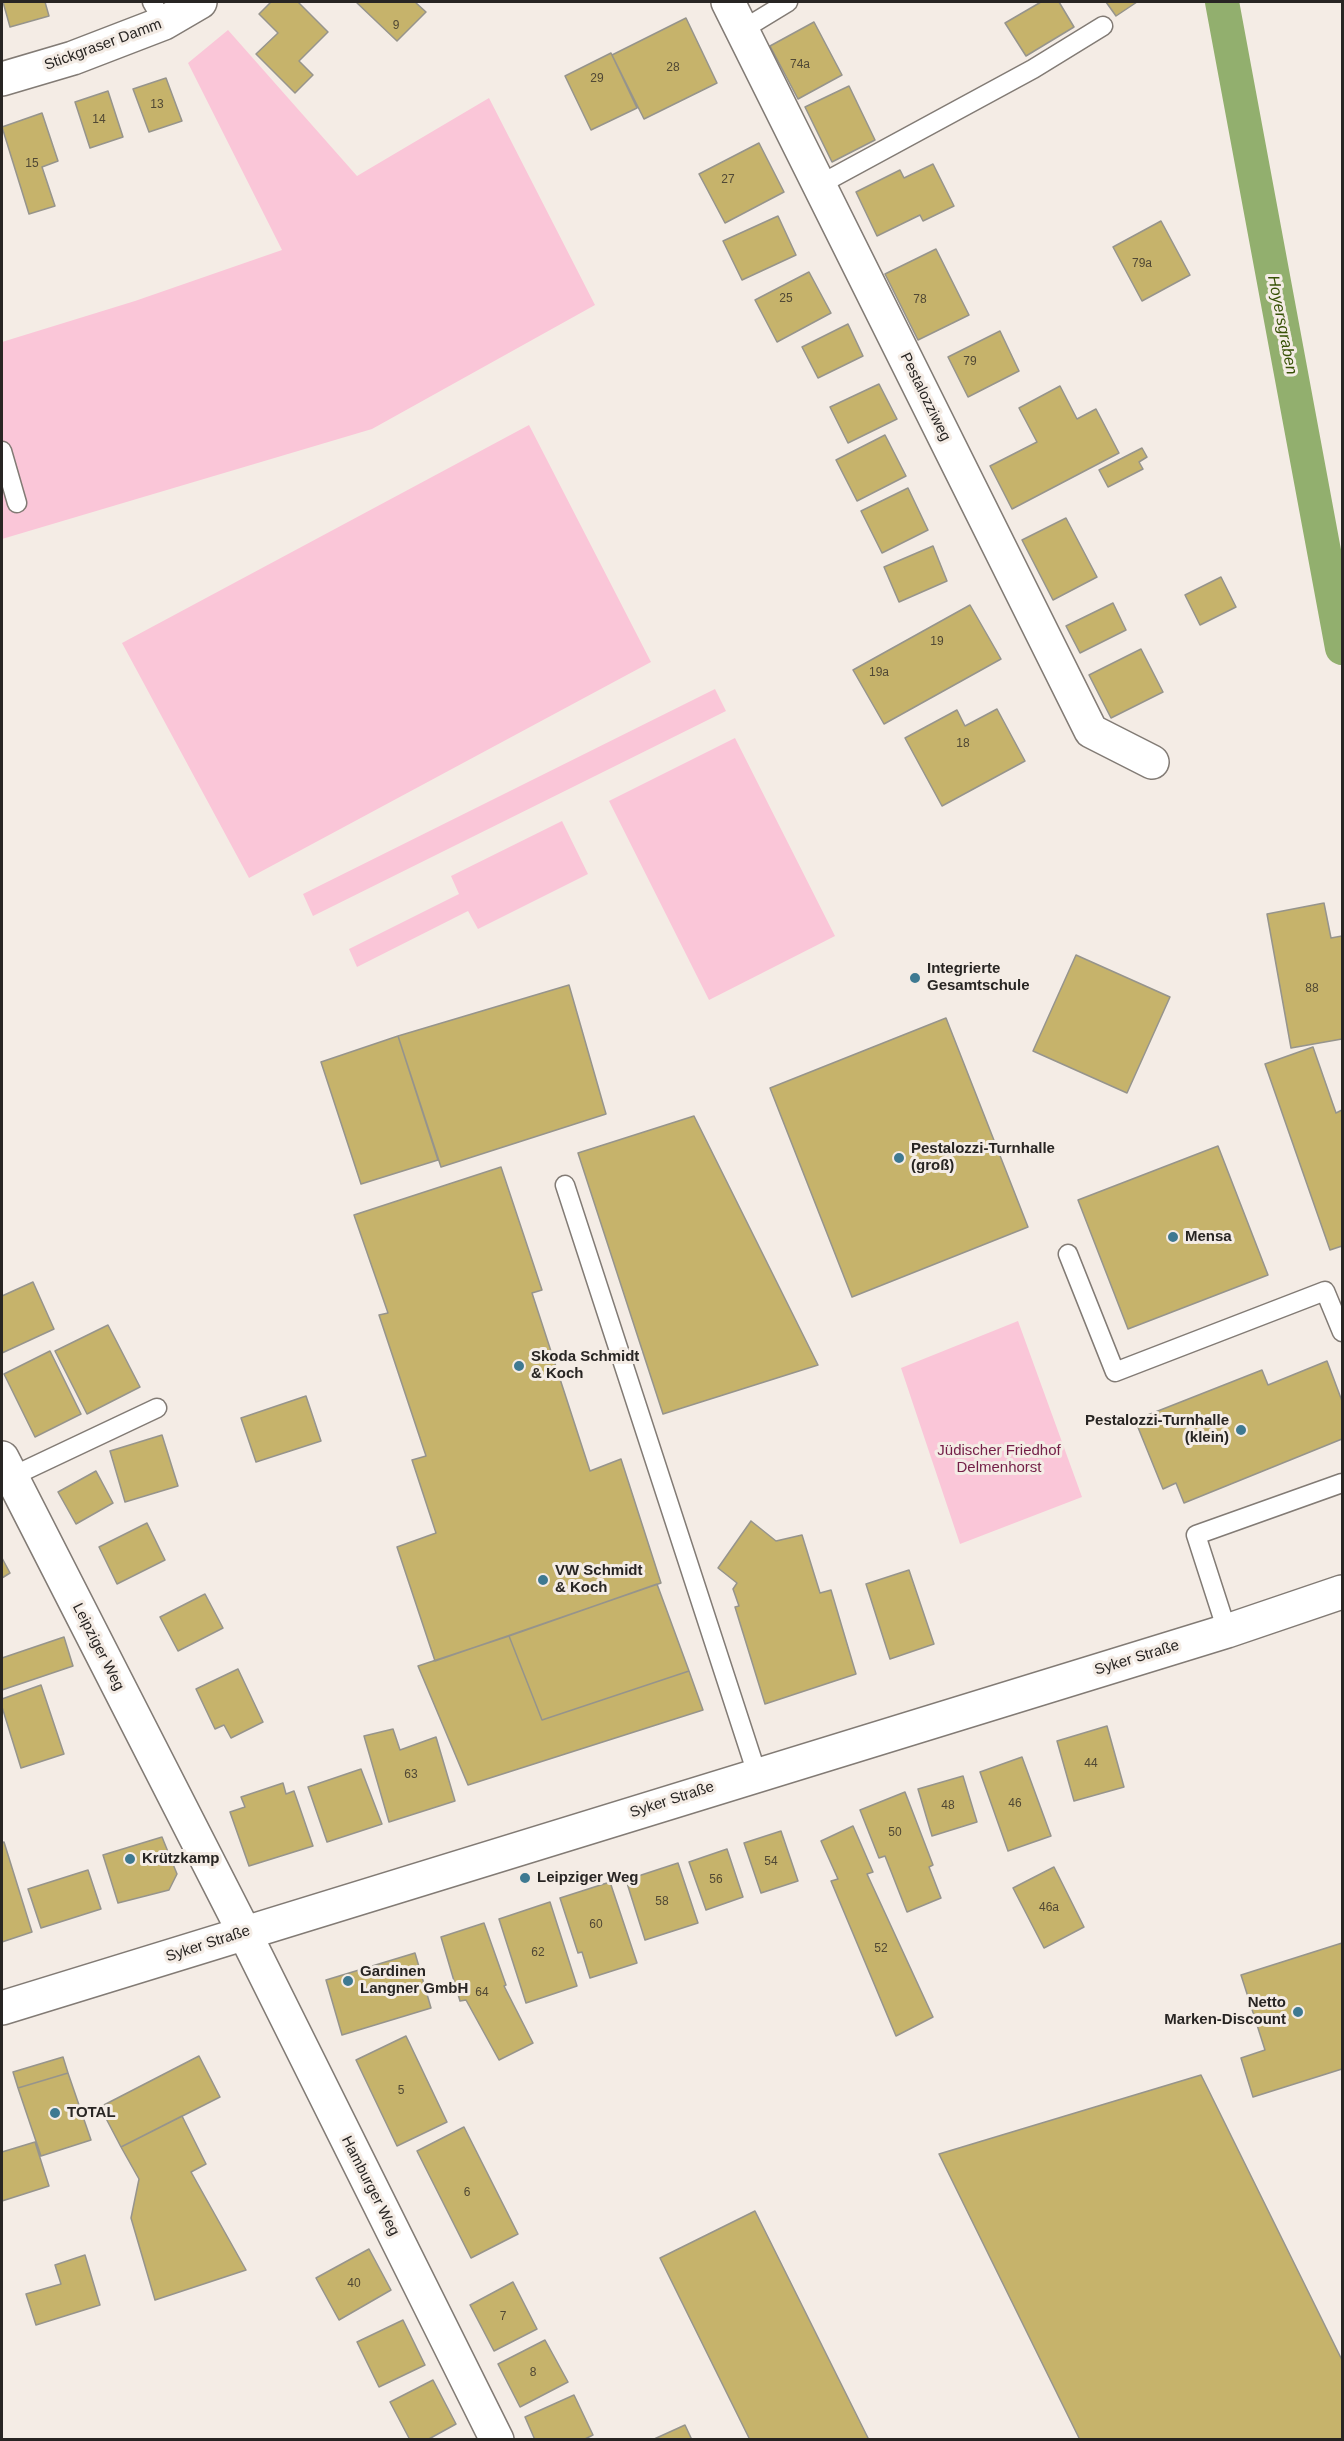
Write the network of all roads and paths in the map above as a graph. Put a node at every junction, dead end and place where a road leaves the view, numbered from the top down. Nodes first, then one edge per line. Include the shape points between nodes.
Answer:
1 (200, 2) edge
2 (788, 2) edge
3 (158, 12) edge
4 (735, 16) edge
5 (1103, 26) dead end
6 (2, 79) edge
7 (819, 185) junction
8 (2, 451) edge
9 (17, 503) dead end
10 (1152, 762) dead end
11 (565, 1185) dead end
12 (1068, 1254) dead end
13 (1342, 1332) edge
14 (157, 1408) dead end
15 (6, 1468) edge
16 (1342, 1483) edge
17 (1342, 1592) edge
18 (1227, 1631) junction
19 (757, 1774) junction
20 (244, 1932) junction
21 (2, 2008) edge
22 (497, 2439) edge

1 - 3 street, Stickgraser Damm
2 - 4 lane
3 - 6 street, Stickgraser Damm via 73,58
4 - 7 street, Pestalozziweg
5 - 7 lane via 1033,69
7 - 10 street, Pestalozziweg via 1091,732
8 - 9 lane
11 - 19 lane
12 - 13 lane via 1115,1372 1325,1291
14 - 15 lane
15 - 20 street, Leipziger Weg
16 - 18 lane via 1196,1535
17 - 18 street, Syker Straße
18 - 19 street, Syker Straße
19 - 20 street, Syker Straße
20 - 21 street, Syker Straße
20 - 22 street, Hamburger Weg

